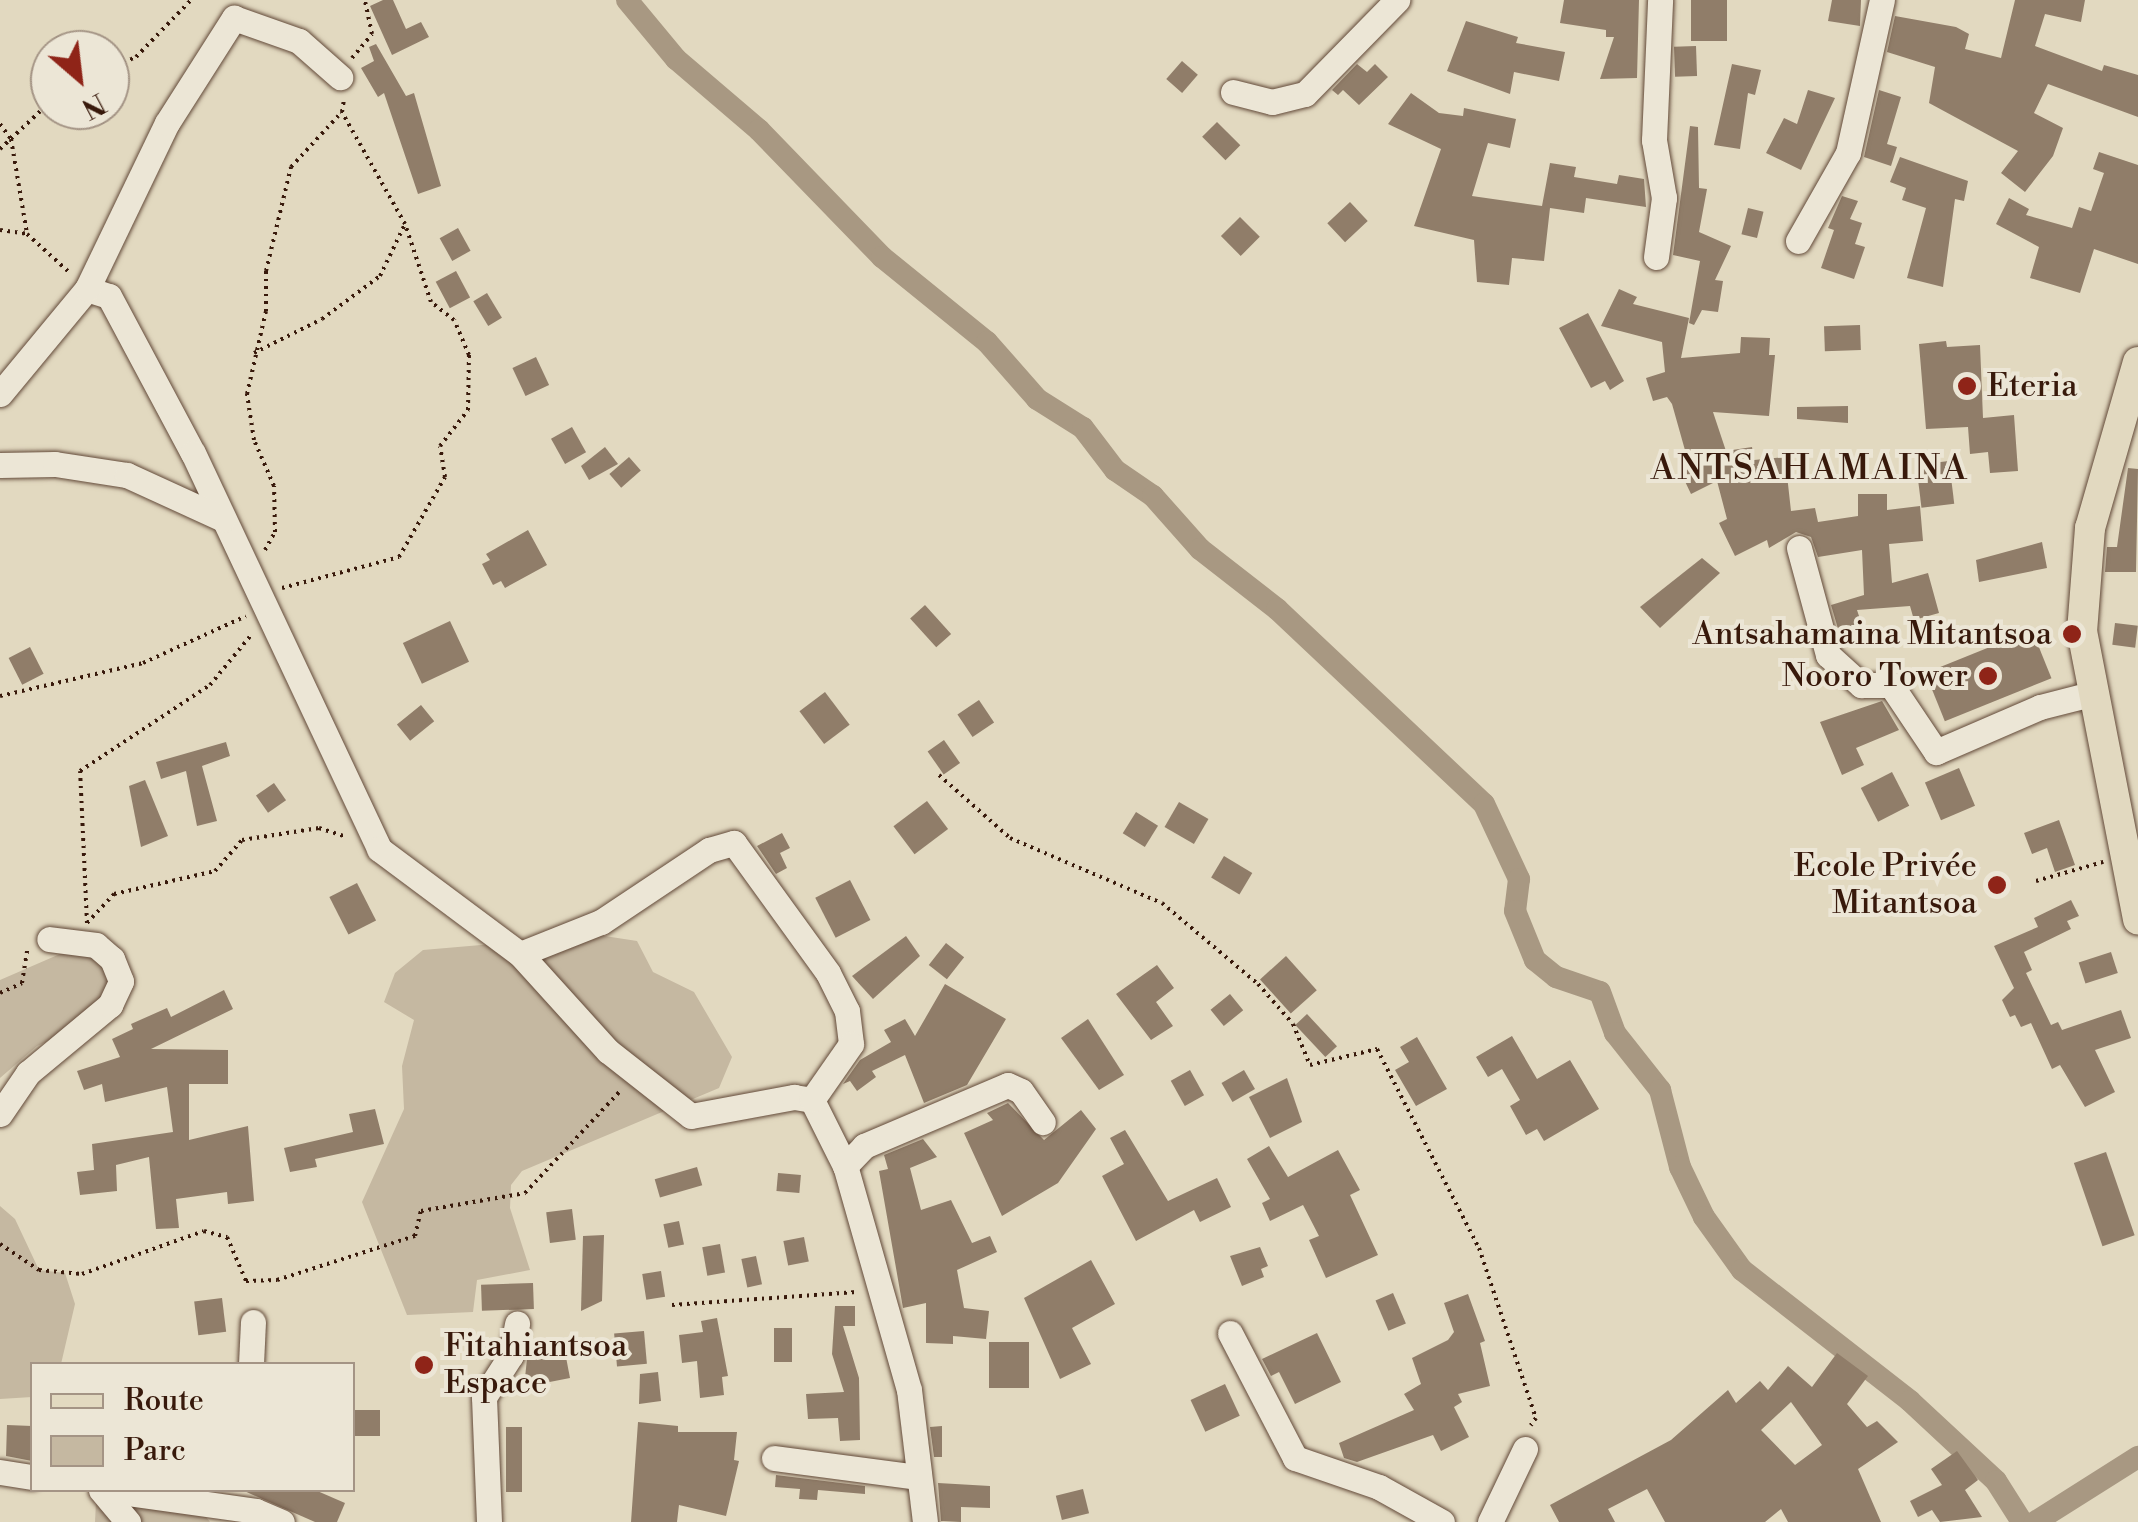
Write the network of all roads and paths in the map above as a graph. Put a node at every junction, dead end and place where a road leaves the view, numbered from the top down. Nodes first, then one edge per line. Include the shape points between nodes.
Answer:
1 (191, 0) edge
2 (366, 0) edge
3 (1396, 0) edge
4 (1660, 0) edge
5 (1882, 0) edge
6 (130, 60) edge
7 (337, 75) junction
8 (1232, 92) dead end
9 (342, 112) junction
10 (30, 120) edge
11 (0, 124) edge
12 (11, 138) junction
13 (0, 149) edge
14 (405, 224) junction
15 (0, 230) edge
16 (27, 234) junction
17 (1798, 241) dead end
18 (1656, 257) dead end
19 (87, 289) junction
20 (254, 352) junction
21 (2138, 362) edge
22 (0, 394) edge
23 (0, 464) edge
24 (224, 519) junction
25 (1798, 548) dead end
26 (260, 597) junction
27 (2091, 694) junction
28 (0, 696) edge
29 (939, 775) dead end
30 (379, 849) junction
31 (2099, 862) dead end
32 (2036, 882) dead end
33 (2138, 920) edge
34 (87, 923) junction
35 (48, 938) junction
36 (520, 954) junction
37 (0, 993) edge
38 (639, 1075) junction
39 (812, 1100) junction
40 (0, 1114) edge
41 (1043, 1122) dead end
42 (845, 1166) junction
43 (0, 1244) edge
44 (882, 1294) junction
45 (672, 1305) dead end
46 (253, 1322) dead end
47 (516, 1324) dead end
48 (1230, 1333) dead end
49 (250, 1362) edge
50 (1525, 1449) joint
51 (774, 1458) dead end
52 (0, 1472) edge
53 (918, 1477) junction
54 (30, 1478) edge
55 (106, 1492) edge
56 (134, 1492) edge
57 (256, 1500) edge
58 (128, 1522) edge
59 (282, 1522) edge
60 (489, 1522) edge
61 (925, 1522) edge
62 (1442, 1522) edge
63 (1490, 1522) edge

1 - 6 path
2 - 7 path via 372,34 367,49
3 - 8 street via 1305,94 1272,102
4 - 18 street via 1654,140 1664,198
5 - 17 street via 1848,153
7 - 9 path
7 - 19 street via 300,41 234,18 167,123
9 - 14 path
9 - 20 path via 291,167 278,199
10 - 12 path
11 - 12 path
12 - 13 path
12 - 16 path
14 - 20 path via 380,276 322,318
14 - 26 path via 431,302 454,320 470,355 468,410 440,446 445,477 399,558
15 - 16 path
16 - 19 path
19 - 22 street
19 - 24 street via 109,296
20 - 26 path via 247,394 254,440 274,486 275,532
21 - 27 main road via 2090,528 2082,631
23 - 24 street via 56,464 127,476
24 - 26 street
25 - 27 street via 1828,655 1861,686 1891,685 1936,752 2040,707
26 - 28 path via 221,632 143,663
26 - 30 street
26 - 34 path via 210,685 80,771
27 - 33 main road
29 - 50 path via 1010,838 1162,903 1258,984 1294,1024 1310,1066 1377,1050 1479,1248 1536,1418
30 - 34 path via 319,828 242,840 215,871 114,894
30 - 36 street
31 - 32 path
34 - 35 path
35 - 37 path via 28,947 22,982
35 - 40 street via 96,945 112,959 121,981 110,1005 28,1073
36 - 38 street
36 - 39 street via 601,922 709,850 734,843 848,1010 851,1044
38 - 39 street via 691,1116 794,1097
38 - 43 path via 525,1193 421,1210 415,1236 359,1258 246,1281 226,1237 204,1231 82,1274 39,1270
39 - 42 street
41 - 42 street via 1021,1091 1008,1085 864,1146
42 - 44 street
44 - 45 path via 838,1290
44 - 53 street via 909,1390
46 - 49 street
47 - 60 street via 510,1355 484,1397
48 - 62 street via 1295,1458 1378,1487
50 - 63 street
51 - 53 street
52 - 54 street
53 - 61 street
55 - 58 street
56 - 57 street
57 - 59 street

